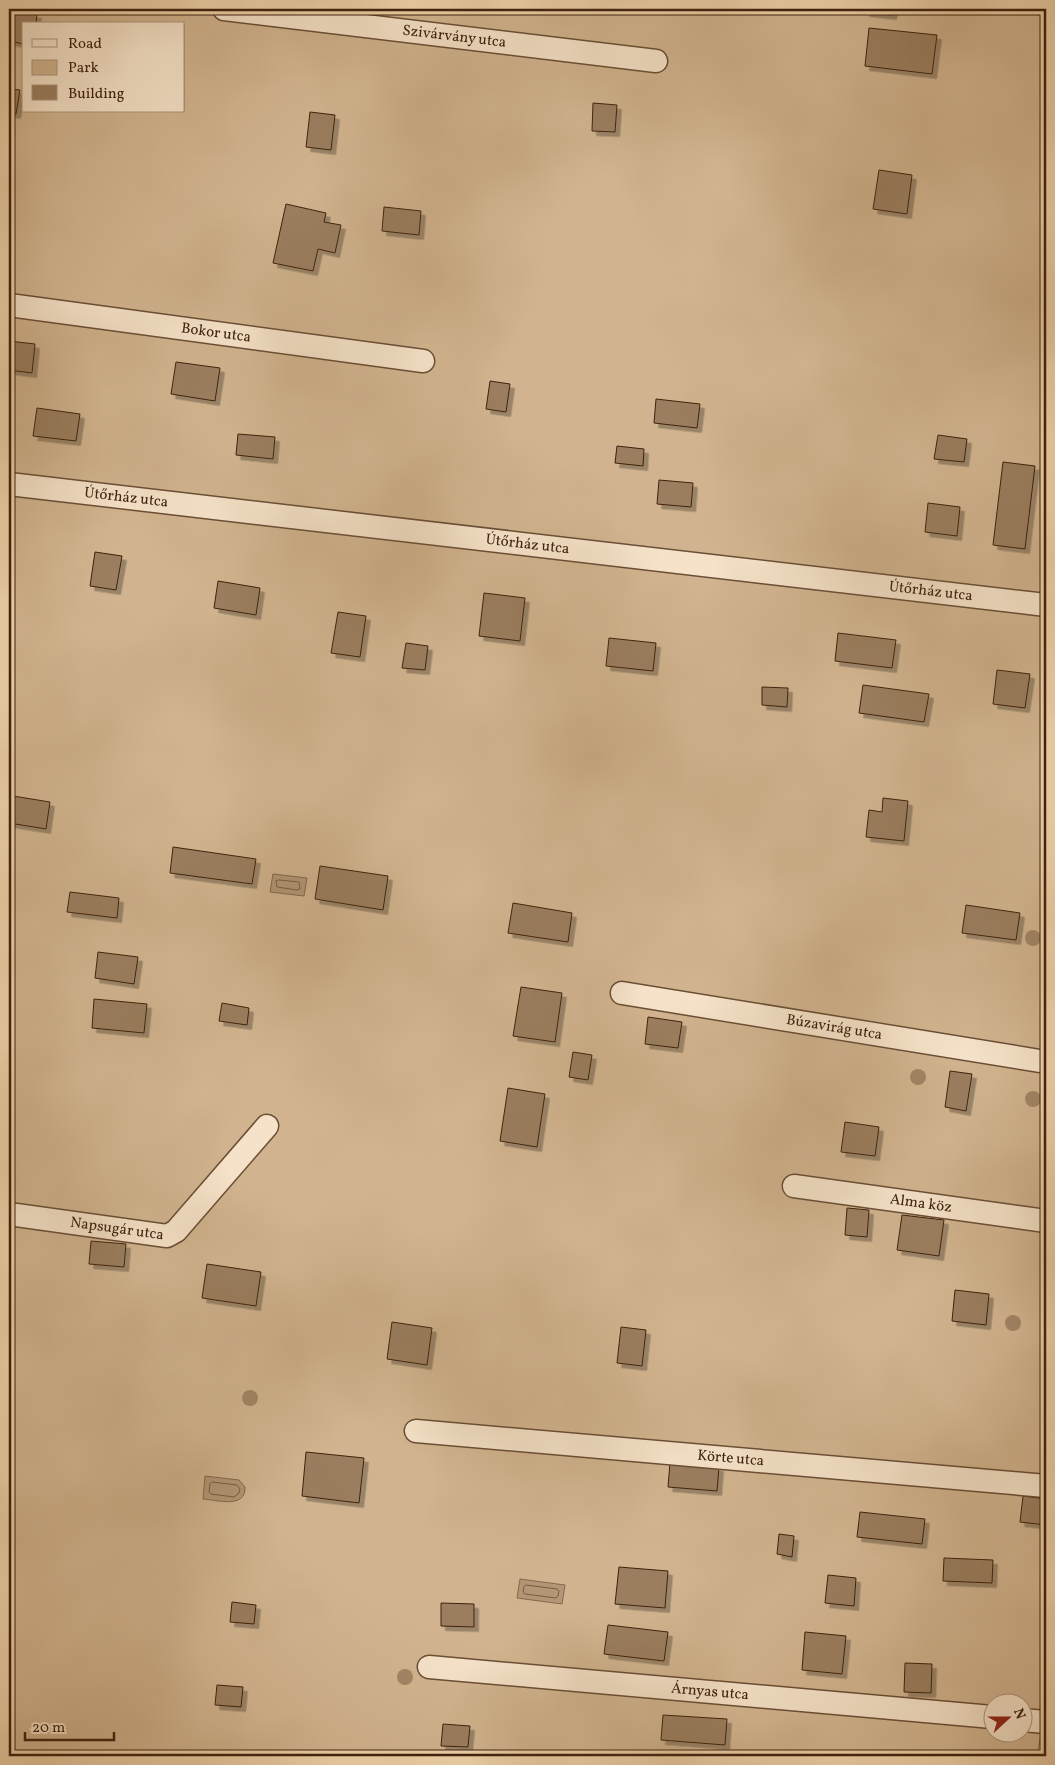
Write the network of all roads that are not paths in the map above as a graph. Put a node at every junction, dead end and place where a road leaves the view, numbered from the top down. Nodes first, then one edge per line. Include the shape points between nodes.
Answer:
1 (224, 9) edge
2 (656, 61) dead end
3 (9, 304) edge
4 (423, 361) dead end
5 (9, 484) edge
6 (1046, 605) edge
7 (622, 993) dead end
8 (1046, 1062) edge
9 (267, 1126) dead end
10 (794, 1186) dead end
11 (9, 1214) edge
12 (1046, 1221) edge
13 (416, 1431) dead end
14 (1046, 1486) edge
15 (429, 1667) dead end
16 (982, 1716) edge
17 (1032, 1721) edge
18 (1046, 1722) edge

1 - 2 street, Szivárvány utca
3 - 4 street, Bokor utca
5 - 6 street, Útőrház utca
7 - 8 street, Búzavirág utca
9 - 11 street, Napsugár utca via 176,1231 167,1236
10 - 12 street, Alma köz
13 - 14 street, Körte utca
15 - 16 street, Árnyas utca
17 - 18 street

